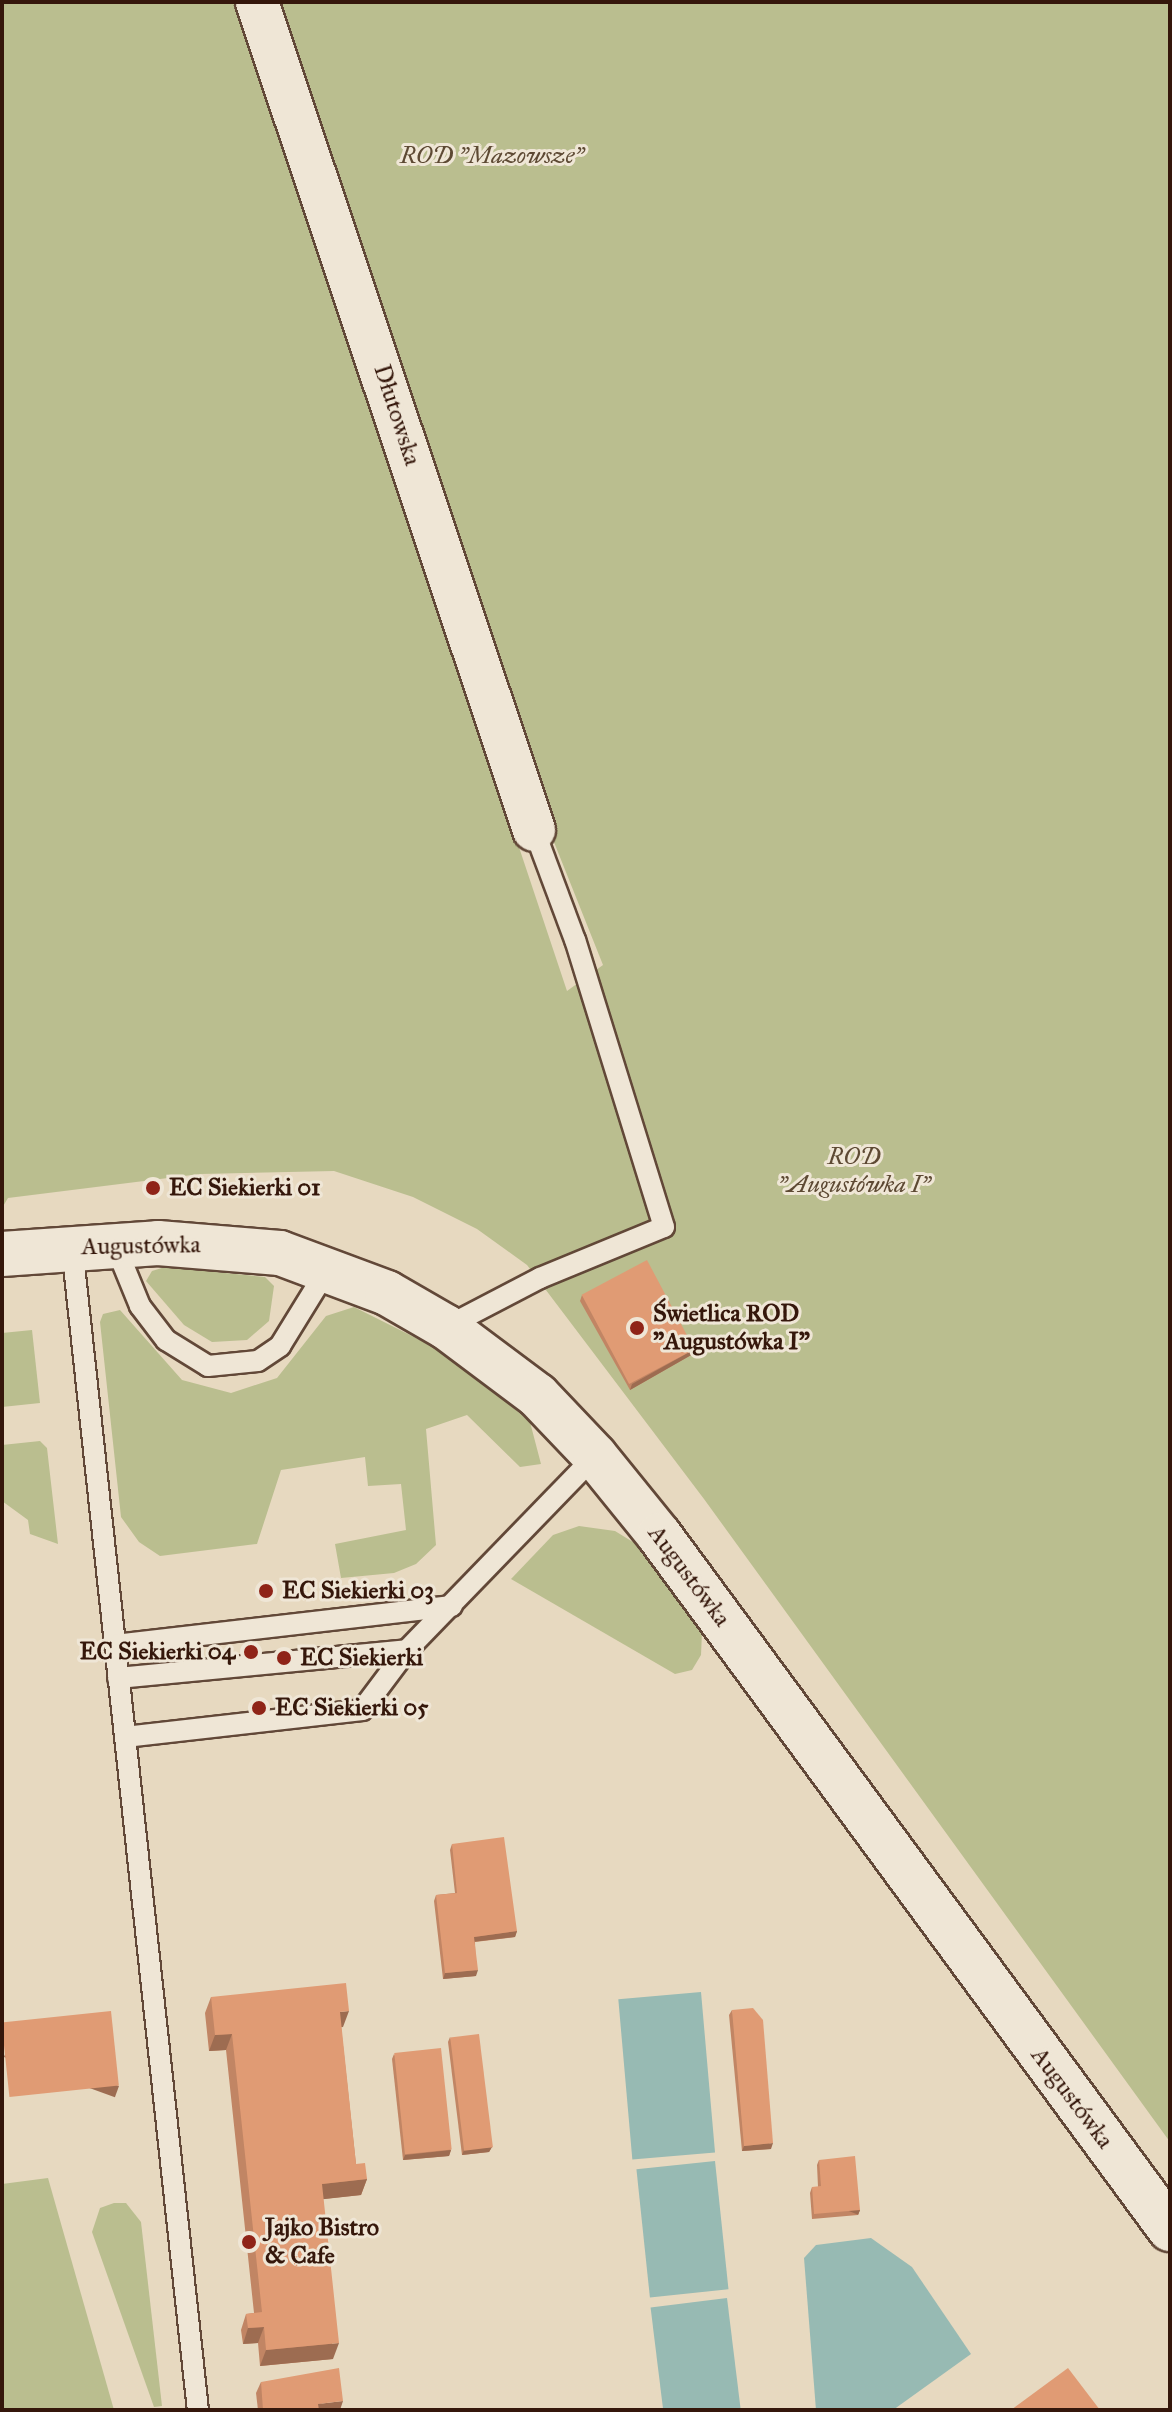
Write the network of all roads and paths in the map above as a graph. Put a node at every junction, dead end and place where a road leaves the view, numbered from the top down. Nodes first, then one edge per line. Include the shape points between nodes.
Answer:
1 (257, 2) edge
2 (534, 830) joint
3 (115, 1245) junction
4 (72, 1247) junction
5 (2, 1254) edge
6 (328, 1268) junction
7 (446, 1327) junction
8 (595, 1456) junction
9 (452, 1606) junction
10 (115, 1645) junction
11 (407, 1650) junction
12 (118, 1678) junction
13 (125, 1737) junction
14 (1170, 2229) edge
15 (198, 2410) edge

1 - 2 street, Dłutowska
2 - 7 lane via 583,965 664,1227 540,1278
3 - 4 street, Augustówka
3 - 6 street, Augustówka via 227,1245
3 - 6 lane via 140,1306 166,1340 208,1366 258,1361 280,1346
4 - 5 street, Augustówka
4 - 10 lane
6 - 7 street, Augustówka
7 - 8 street, Augustówka via 537,1395
8 - 9 lane
8 - 14 street, Augustówka via 731,1631
9 - 10 lane
9 - 11 lane
10 - 12 lane
11 - 12 lane
11 - 13 lane via 362,1710
12 - 13 lane
13 - 15 lane

